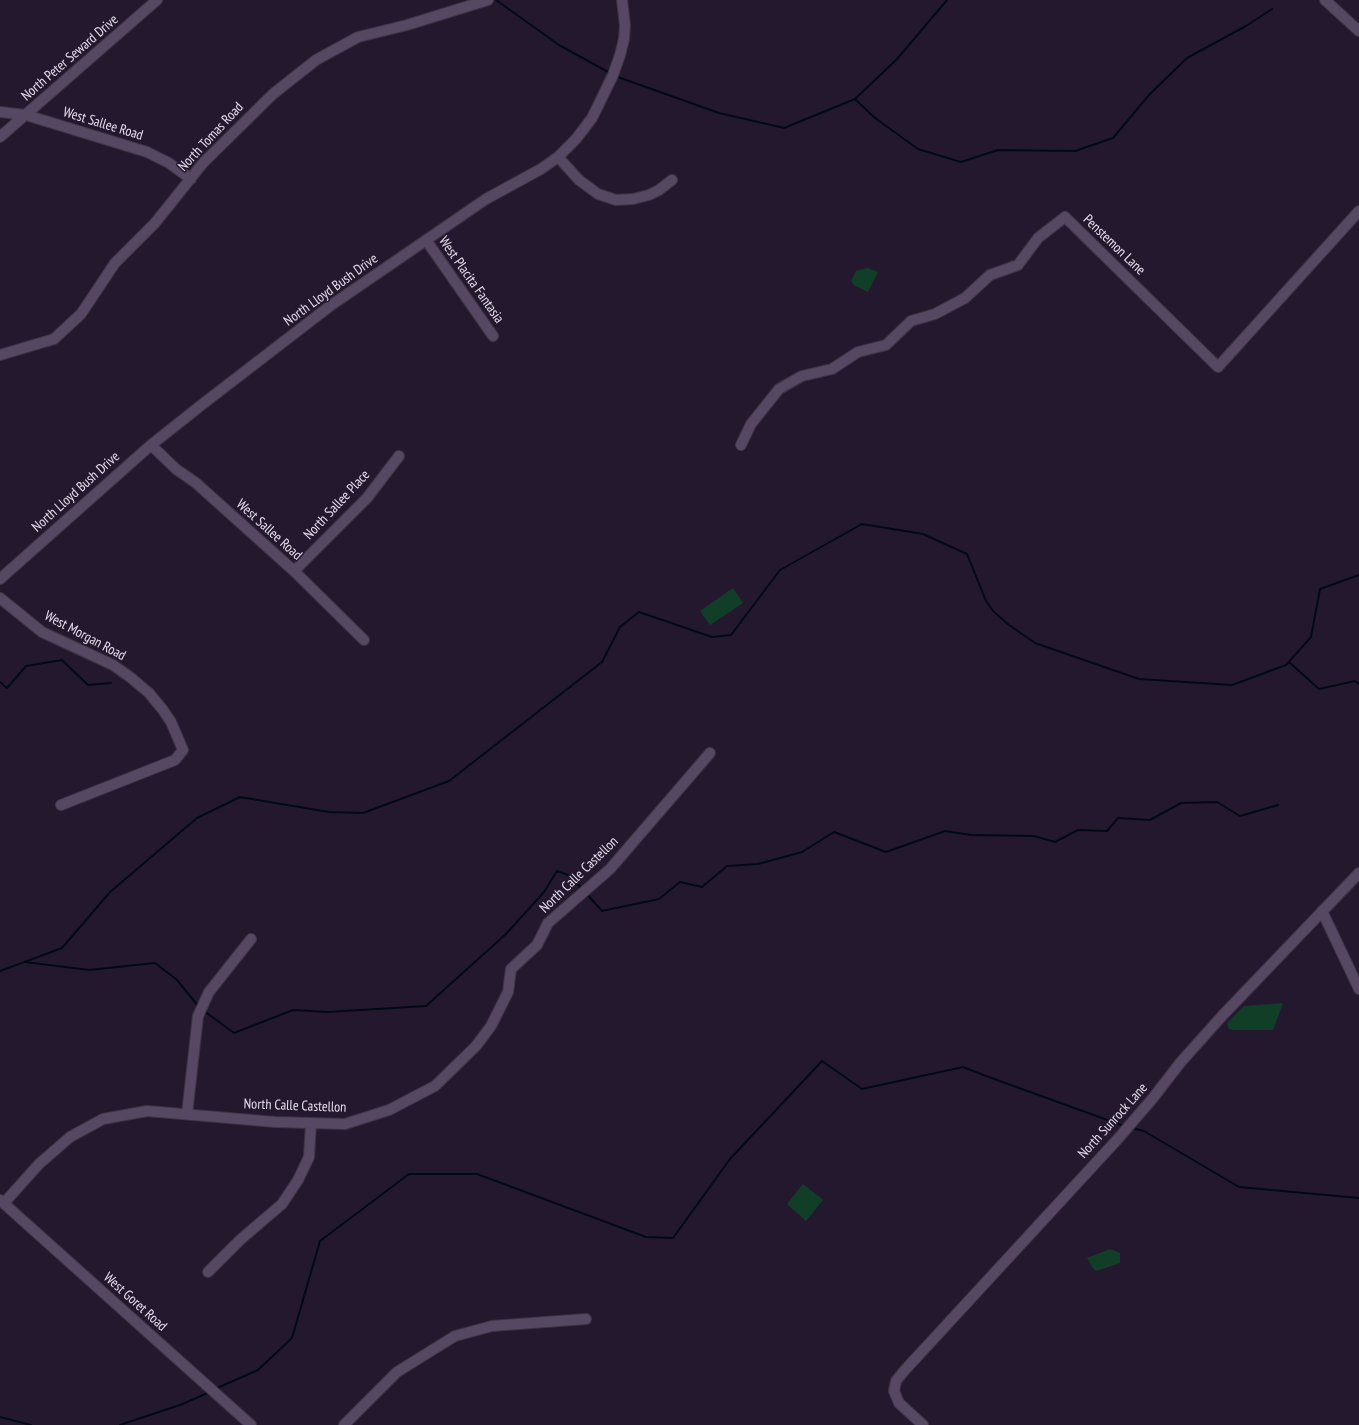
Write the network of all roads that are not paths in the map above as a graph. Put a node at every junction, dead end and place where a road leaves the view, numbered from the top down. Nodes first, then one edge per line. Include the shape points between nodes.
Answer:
1 (157, 0) edge
2 (488, 0) edge
3 (622, 0) edge
4 (1325, 0) edge
5 (1359, 30) edge
6 (0, 112) edge
7 (26, 115) junction
8 (0, 137) edge
9 (558, 157) junction
10 (191, 179) junction
11 (672, 180) dead end
12 (1359, 211) edge
13 (426, 240) junction
14 (493, 336) dead end
15 (0, 355) edge
16 (152, 445) junction
17 (741, 445) dead end
18 (399, 456) dead end
19 (294, 571) junction
20 (0, 579) edge
21 (0, 598) edge
22 (364, 640) dead end
23 (710, 753) dead end
24 (61, 805) dead end
25 (1359, 873) edge
26 (1322, 911) junction
27 (251, 938) dead end
28 (1359, 989) edge
29 (187, 1114) junction
30 (311, 1123) junction
31 (2, 1201) edge
32 (208, 1272) dead end
33 (586, 1319) dead end
34 (251, 1425) edge
35 (344, 1425) edge
36 (923, 1425) edge

1 - 7 street, North Peter Seward Drive
2 - 10 street, North Tomas Road via 358,37 316,60 273,94 203,163
3 - 9 street, North Lloyd Bush Drive via 624,40 613,74 592,118
4 - 5 street
6 - 7 street, West Sallee Road
7 - 8 street, North Peter Seward Drive
7 - 10 street, West Sallee Road via 146,152 169,163
9 - 11 street via 579,180 598,194 616,200 649,195
9 - 13 street, North Lloyd Bush Drive via 486,199
10 - 15 street, North Tomas Road via 155,223 115,263 76,319 54,339
12 - 17 street, Penstemon Lane via 1218,367 1065,217 1038,238 1018,265 990,275 965,298 935,314 911,321 886,345 858,352 832,369 802,376 779,388 751,424
13 - 14 street, West Placita Fantasia
13 - 16 street, North Lloyd Bush Drive via 330,306
16 - 19 street, West Sallee Road via 176,469 196,483
16 - 20 street, North Lloyd Bush Drive
18 - 19 street, North Sallee Place via 368,498
19 - 22 street, West Sallee Road
21 - 24 street, West Morgan Road via 42,632 113,665 130,677 149,693 163,710 183,750 175,760
23 - 30 street, North Calle Castellon via 610,869 548,923 537,945 511,969 508,992 491,1026 476,1046 435,1086 389,1110 346,1124
25 - 26 street, North Sunrock Lane
26 - 28 street
26 - 36 street, North Sunrock Lane via 1180,1063 1116,1140 896,1381 894,1391 899,1404
27 - 29 street via 209,992 198,1016
29 - 30 street, North Calle Castellon
29 - 31 street, North Calle Castellon via 147,1111 103,1119 70,1137
30 - 32 street via 309,1157 282,1204
31 - 34 street, West Goret Road
33 - 35 street via 492,1326 455,1336 397,1372

